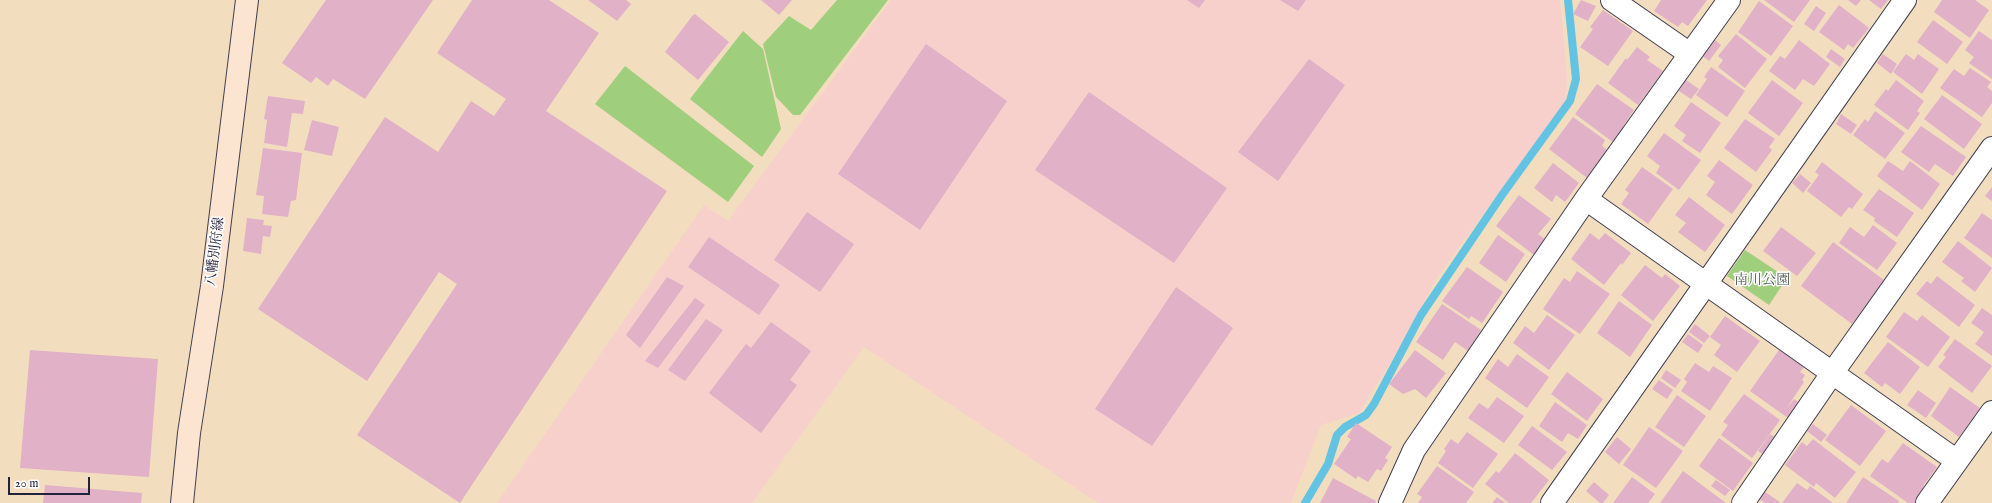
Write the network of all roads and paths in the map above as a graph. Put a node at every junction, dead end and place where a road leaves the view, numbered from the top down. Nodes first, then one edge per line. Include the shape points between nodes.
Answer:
1 (247, 0) edge
2 (1612, 0) edge
3 (1729, 0) edge
4 (1905, 0) edge
5 (1690, 54) junction
6 (1992, 148) edge
7 (1586, 199) junction
8 (1706, 283) junction
9 (1833, 372) junction
10 (1992, 412) edge
11 (1957, 461) junction
12 (182, 503) edge
13 (1390, 503) edge
14 (1552, 503) edge
15 (1743, 503) edge
16 (1927, 503) edge

1 - 12 main road, 八幡別府線 via 212,286 189,433
2 - 5 street
3 - 5 street
4 - 8 street
5 - 7 street
6 - 9 street
7 - 8 street
7 - 13 street via 1414,450
8 - 9 street
8 - 14 street
9 - 11 street
9 - 15 street
10 - 11 street
11 - 16 street

